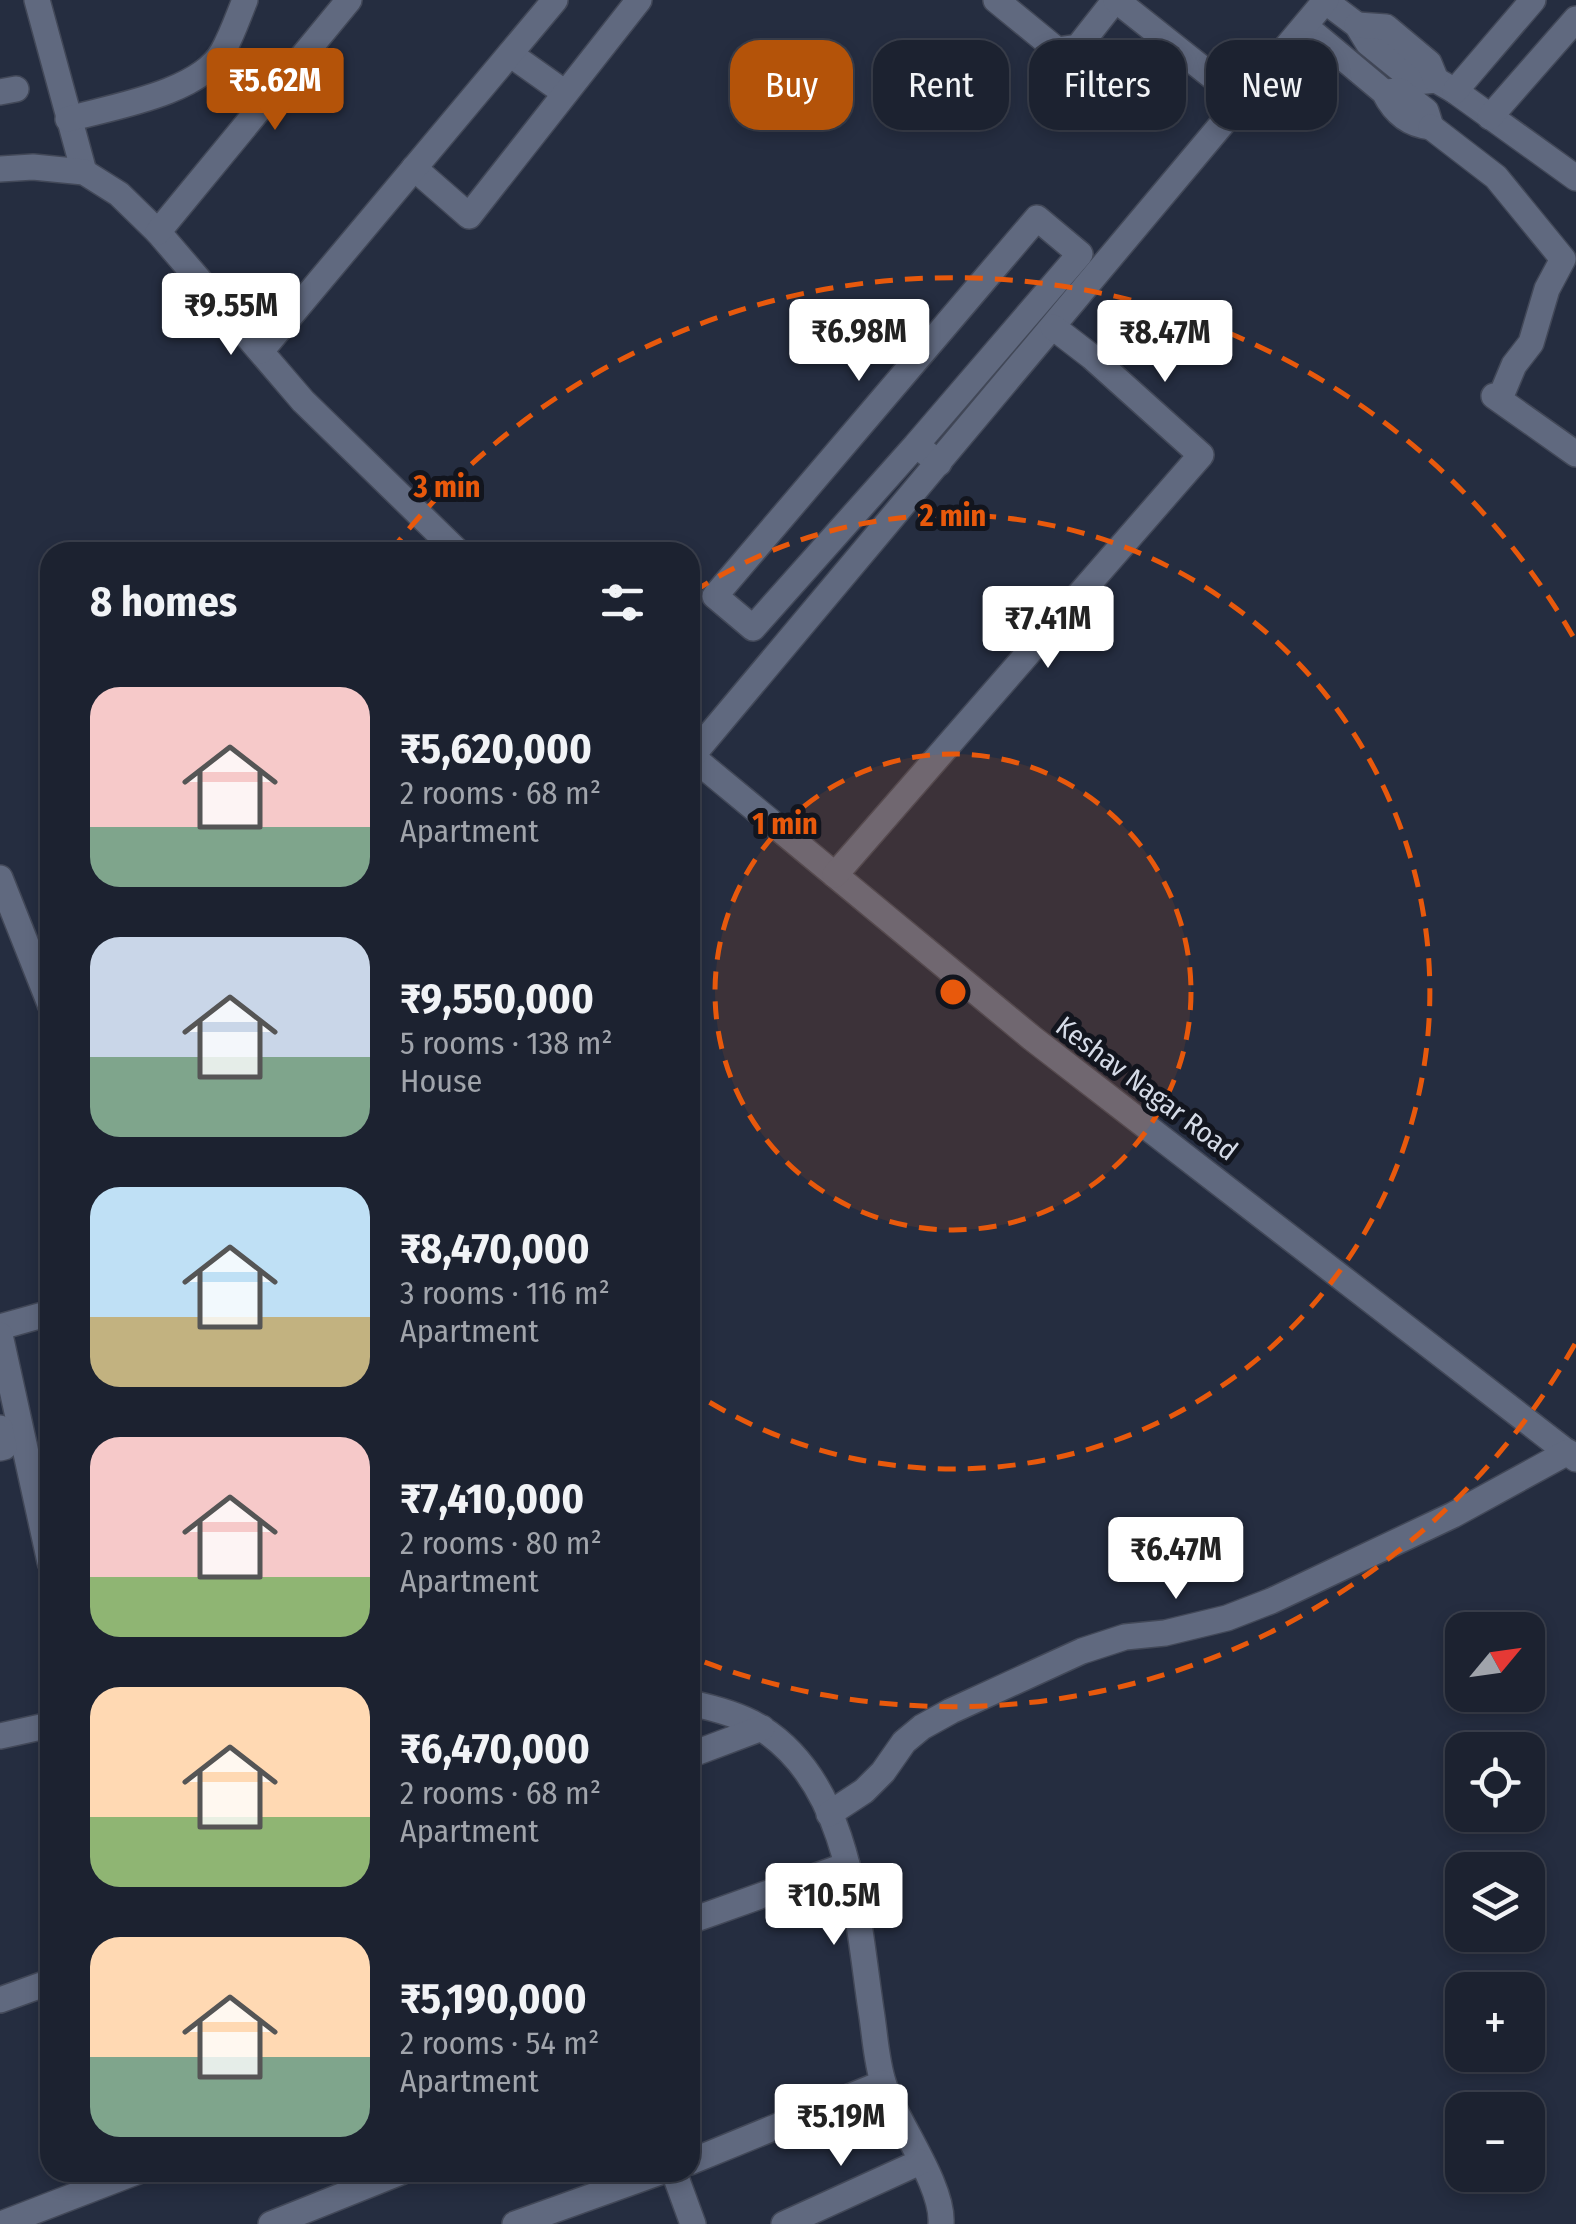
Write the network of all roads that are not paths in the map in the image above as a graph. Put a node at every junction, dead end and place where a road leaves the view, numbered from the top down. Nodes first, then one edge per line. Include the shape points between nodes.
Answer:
1 (36, 0) edge
2 (245, 0) edge
3 (349, 0) edge
4 (555, 0) edge
5 (638, 0) edge
6 (996, 0) edge
7 (1115, 0) edge
8 (1325, 0) edge
9 (1533, 0) edge
10 (1576, 19) edge
11 (1304, 26) junction
12 (1292, 40) edge
13 (510, 54) junction
14 (1206, 72) edge
15 (1446, 85) junction
16 (565, 93) junction
17 (1490, 117) junction
18 (68, 119) junction
19 (1217, 130) edge
20 (414, 168) junction
21 (0, 169) edge
22 (84, 172) junction
23 (1576, 178) edge
24 (158, 232) junction
25 (1054, 327) junction
26 (261, 350) junction
27 (916, 445) junction
28 (1576, 454) edge
29 (939, 463) junction
30 (448, 542) edge
31 (700, 745) edge
32 (700, 763) edge
33 (835, 875) junction
34 (0, 878) edge
35 (40, 979) edge
36 (40, 1317) edge
37 (0, 1327) edge
38 (0, 1336) edge
39 (0, 1428) edge
40 (0, 1448) edge
41 (38, 1452) edge
42 (1572, 1455) edge
43 (700, 1706) edge
44 (40, 1727) edge
45 (762, 1728) junction
46 (0, 1736) edge
47 (700, 1750) edge
48 (830, 1814) junction
49 (847, 1865) junction
50 (700, 1917) edge
51 (40, 1986) edge
52 (0, 2000) edge
53 (883, 2082) junction
54 (700, 2158) edge
55 (920, 2162) junction
56 (110, 2182) edge
57 (376, 2182) edge
58 (632, 2182) edge
59 (678, 2182) edge
60 (936, 2222) edge
61 (1, 2224) edge
62 (271, 2224) edge
63 (515, 2224) edge
64 (693, 2224) edge
65 (784, 2224) edge

1 - 18 street
2 - 18 street via 209,68 183,85
3 - 24 street
4 - 13 street
5 - 16 street
6 - 7 street via 1057,50 1078,47
7 - 14 street
8 - 11 street
8 - 15 street via 1416,82
9 - 15 street
10 - 17 street
11 - 12 street
11 - 28 street via 1384,92 1400,91 1426,110 1431,127 1496,177 1563,260 1531,343 1501,396 1494,396
13 - 16 street
13 - 20 street
15 - 17 street
16 - 20 street via 469,216
17 - 23 street
18 - 22 street
19 - 25 street
20 - 26 street
21 - 22 street
22 - 24 street
24 - 26 street
25 - 29 street
25 - 33 street via 1201,454
26 - 30 street via 303,401
27 - 27 street via 1080,254 1036,218 715,596 753,628
27 - 29 street
29 - 31 street
32 - 33 street, Keshav Nagar Road
33 - 42 street, Keshav Nagar Road via 1032,1038
34 - 35 street
36 - 37 street
38 - 41 street
39 - 40 street
42 - 48 street via 1271,1601 1165,1633 1125,1636 951,1711 904,1742 864,1791
43 - 45 street
44 - 46 street
45 - 47 street
45 - 48 street via 810,1778
48 - 49 street
49 - 50 street
49 - 53 street
51 - 52 street
53 - 54 street
53 - 55 street
55 - 60 street via 937,2197
55 - 65 street
56 - 61 street
57 - 62 street
58 - 63 street
59 - 64 street

